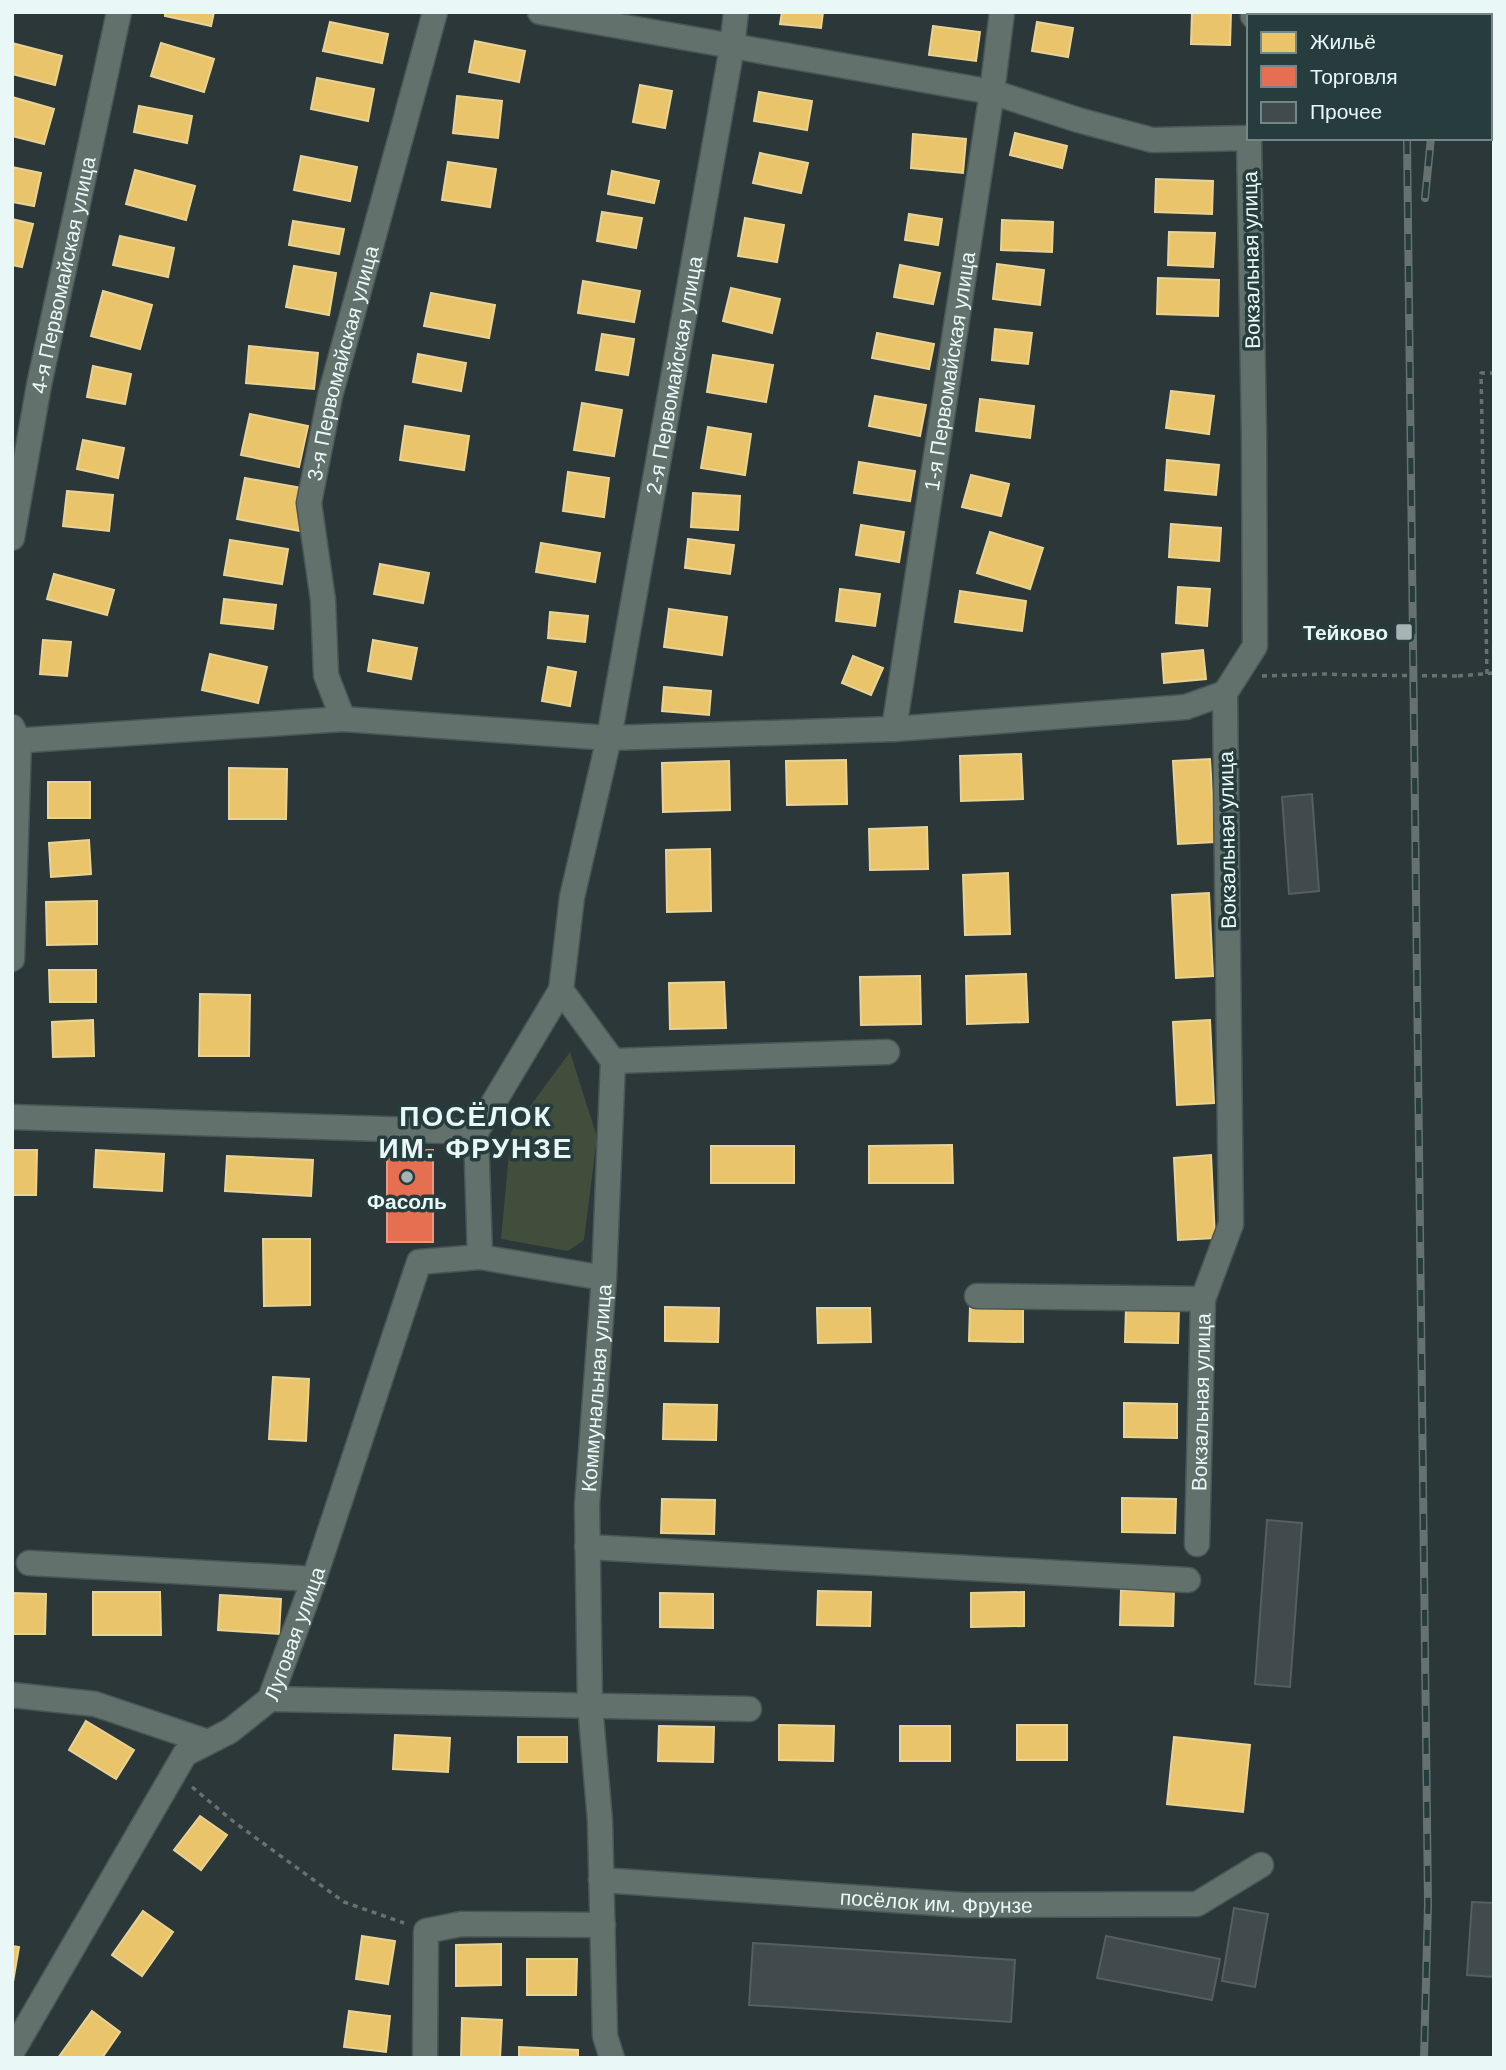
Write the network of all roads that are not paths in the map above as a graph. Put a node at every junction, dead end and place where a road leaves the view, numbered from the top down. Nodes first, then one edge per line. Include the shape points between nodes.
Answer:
1 (119, 12) edge
2 (435, 12) edge
3 (540, 12) edge
4 (736, 12) edge
5 (1002, 12) edge
6 (733, 47) junction
7 (992, 92) junction
8 (1247, 138) edge
9 (1249, 140) edge
10 (12, 538) edge
11 (1225, 693) junction
12 (343, 719) junction
13 (894, 729) junction
14 (15, 736) edge
15 (609, 738) junction
16 (12, 959) edge
17 (561, 990) junction
18 (887, 1052) dead end
19 (613, 1061) junction
20 (12, 1117) edge
21 (476, 1132) junction
22 (480, 1257) junction
23 (604, 1278) junction
24 (977, 1296) dead end
25 (1203, 1299) junction
26 (1197, 1544) dead end
27 (587, 1547) junction
28 (29, 1563) dead end
29 (313, 1579) junction
30 (1188, 1580) dead end
31 (12, 1695) edge
32 (270, 1699) junction
33 (590, 1705) junction
34 (749, 1709) dead end
35 (208, 1742) junction
36 (1261, 1864) dead end
37 (601, 1880) junction
38 (603, 1925) junction
39 (12, 2052) edge
40 (425, 2058) edge
41 (612, 2058) edge

1 - 10 street, 4-я Первомайская улица
2 - 12 street, 3-я Первомайская улица via 330,396 309,503 323,600 326,675
3 - 6 street
4 - 6 street, 2-я Первомайская улица
5 - 7 street, 1-я Первомайская улица
6 - 7 street
6 - 15 street, 2-я Первомайская улица
7 - 8 street via 1152,140
7 - 13 street, 1-я Первомайская улица
9 - 11 street, Вокзальная улица via 1255,646
11 - 13 street via 1186,707
11 - 25 street, Вокзальная улица via 1231,1224
12 - 14 street
12 - 15 street
13 - 15 street
14 - 16 street
15 - 17 street via 572,897
17 - 19 street
17 - 21 street
18 - 19 street
19 - 23 street, Коммунальная улица
20 - 21 street
21 - 22 street
22 - 23 street
22 - 29 street, Луговая улица via 419,1262
23 - 27 street, Коммунальная улица
24 - 25 street
25 - 26 street, Вокзальная улица
27 - 30 street
27 - 33 street, Коммунальная улица
28 - 29 street
29 - 32 street, Луговая улица
31 - 35 street via 95,1704
32 - 33 street
32 - 35 street, Луговая улица
33 - 34 street
33 - 37 street, Коммунальная улица
35 - 39 street, Луговая улица via 185,1754
36 - 37 street, посёлок им. Фрунзе via 1197,1904 964,1905
37 - 38 street, Коммунальная улица
38 - 40 street via 461,1924 426,1931
38 - 41 street, Коммунальная улица via 605,2036

